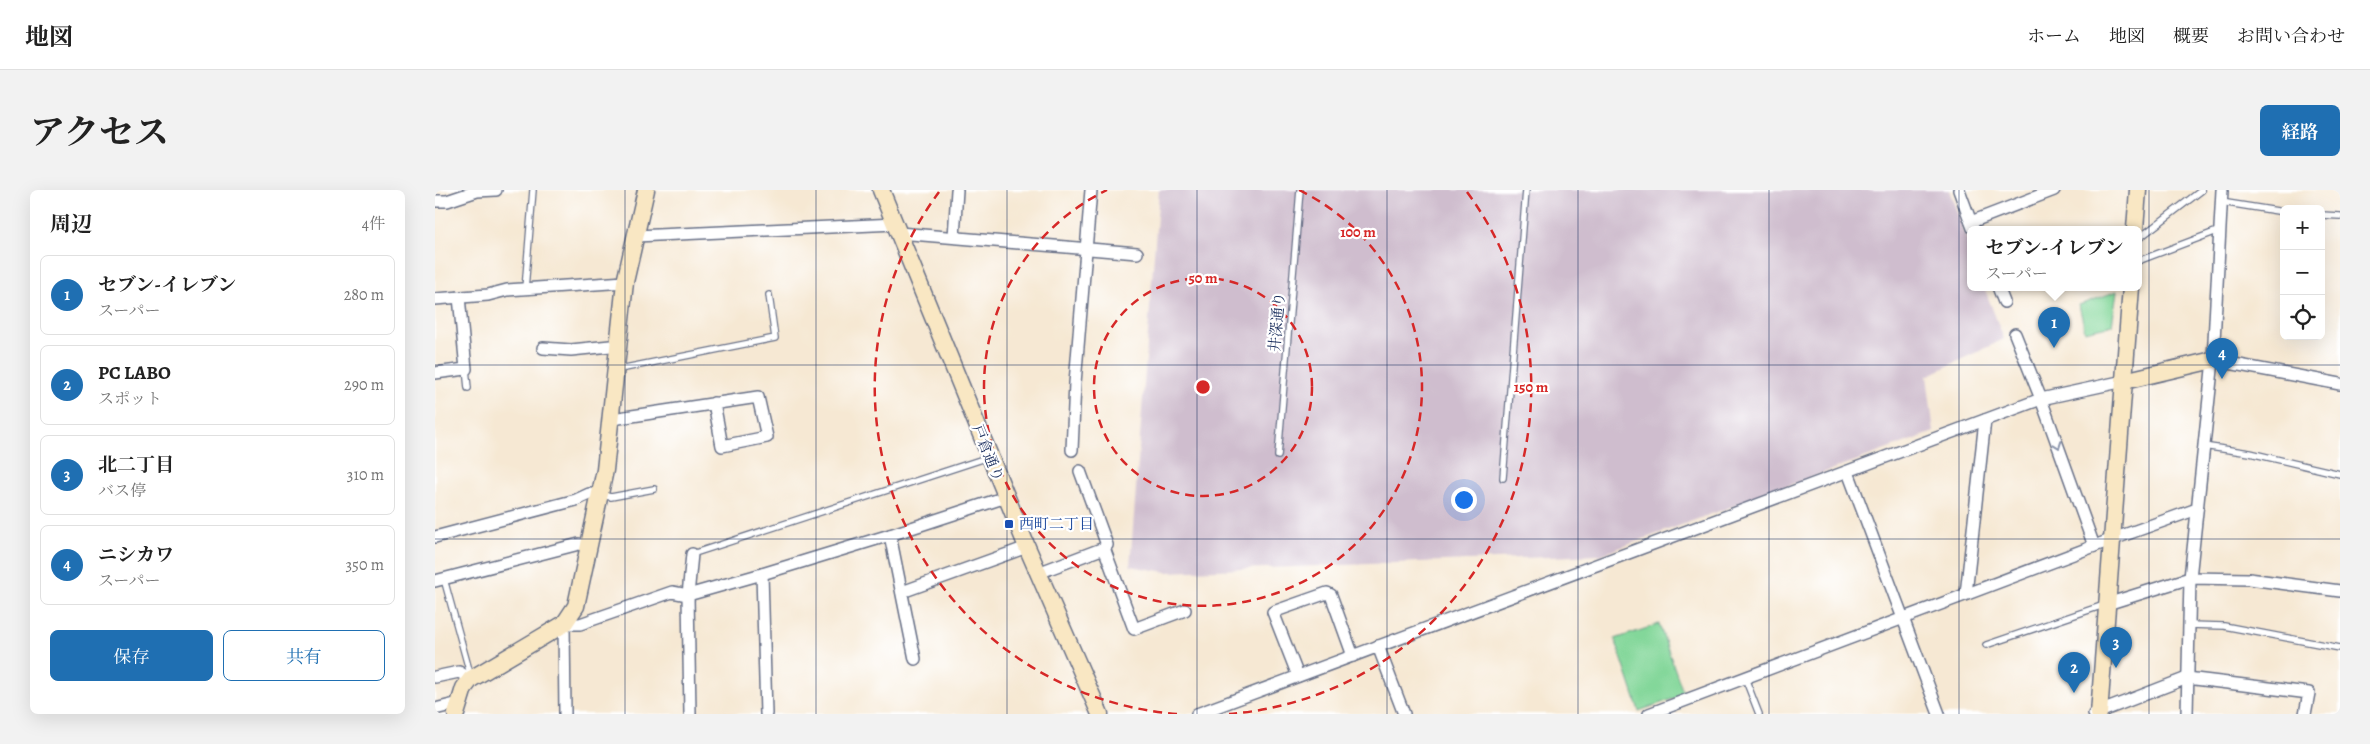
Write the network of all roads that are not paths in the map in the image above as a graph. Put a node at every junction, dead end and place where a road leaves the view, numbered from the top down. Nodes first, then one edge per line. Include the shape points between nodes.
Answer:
1 (496, 190) edge
2 (533, 190) edge
3 (646, 190) edge
4 (881, 190) edge
5 (957, 190) edge
6 (1091, 190) edge
7 (1300, 190) edge
8 (1526, 190) edge
9 (1959, 190) edge
10 (2054, 190) edge
11 (2138, 190) edge
12 (2202, 190) edge
13 (2222, 196) edge
14 (435, 200) edge
15 (2280, 211) edge
16 (2325, 215) edge
17 (2340, 216) edge
18 (1973, 226) edge
19 (2135, 226) edge
20 (897, 228) junction
21 (2220, 230) junction
22 (636, 236) junction
23 (954, 237) junction
24 (2142, 237) edge
25 (1086, 248) junction
26 (1137, 252) dead end
27 (2142, 259) edge
28 (625, 282) junction
29 (525, 289) junction
30 (2000, 291) edge
31 (2131, 291) edge
32 (769, 295) dead end
33 (459, 297) junction
34 (435, 299) edge
35 (2004, 302) dead end
36 (2015, 334) dead end
37 (620, 346) junction
38 (543, 348) dead end
39 (2213, 360) junction
40 (618, 367) junction
41 (466, 369) junction
42 (435, 373) edge
43 (2124, 381) junction
44 (2340, 384) edge
45 (468, 388) dead end
46 (2041, 399) junction
47 (714, 403) junction
48 (612, 418) junction
49 (1985, 420) junction
50 (2203, 446) junction
51 (1072, 450) dead end
52 (1278, 456) dead end
53 (989, 457) junction
54 (1080, 471) dead end
55 (1848, 472) junction
56 (2340, 474) edge
57 (1503, 478) dead end
58 (654, 489) dead end
59 (601, 496) junction
60 (1006, 497) junction
61 (2197, 509) junction
62 (890, 535) junction
63 (435, 537) edge
64 (2113, 539) junction
65 (589, 546) junction
66 (2094, 546) junction
67 (1027, 547) junction
68 (1103, 548) junction
69 (692, 554) joint
70 (1038, 573) junction
71 (762, 574) junction
72 (2190, 578) junction
73 (439, 580) edge
74 (2340, 591) edge
75 (902, 592) junction
76 (1967, 594) junction
77 (688, 595) junction
78 (2107, 604) junction
79 (1185, 610) dead end
80 (1901, 619) junction
81 (564, 624) junction
82 (2188, 625) junction
83 (1986, 645) dead end
84 (1379, 646) junction
85 (2340, 648) edge
86 (1353, 656) junction
87 (915, 659) dead end
88 (1298, 676) junction
89 (435, 677) edge
90 (1745, 678) junction
91 (2187, 678) junction
92 (471, 679) junction
93 (457, 708) edge
94 (435, 709) edge
95 (1666, 711) edge
96 (2098, 713) edge
97 (565, 714) edge
98 (690, 714) edge
99 (766, 714) edge
100 (1100, 714) edge
101 (1197, 714) edge
102 (1404, 714) edge
103 (1649, 714) edge
104 (1759, 714) edge
105 (1939, 714) edge
106 (2187, 714) edge
107 (2305, 714) edge

1 - 14 street via 477,191 447,201
2 - 29 lane
3 - 22 street
4 - 20 street, 戸倉通り
5 - 23 street
6 - 25 street
7 - 52 lane, 井深通り
8 - 57 lane
9 - 18 street
10 - 18 street
11 - 19 street
12 - 24 lane
13 - 15 lane
13 - 21 street
16 - 17 lane
20 - 22 street
20 - 23 street
20 - 53 street, 戸倉通り
21 - 27 lane
21 - 39 street
22 - 28 street
23 - 25 street
25 - 26 street
25 - 51 street
28 - 29 street
28 - 37 street
29 - 33 street
30 - 35 street
31 - 43 street
32 - 40 lane via 775,338
33 - 34 street
33 - 41 street
36 - 46 street
37 - 38 street via 571,350
37 - 40 street
39 - 43 street
39 - 44 street
39 - 50 street
40 - 48 street
41 - 42 street
41 - 45 lane
43 - 46 street
43 - 64 street
46 - 49 street
46 -> 66 street
47 - 47 street via 758,397 767,437 722,446
47 - 48 street
48 - 59 street
49 - 55 street
49 - 76 street
50 - 56 lane via 2250,453
50 - 61 street
53 - 60 street, 戸倉通り
53 - 69 lane
54 - 68 street via 1107,545
55 - 80 street
55 - 84 street
58 - 59 lane
59 - 63 street via 589,494
59 - 65 street
60 - 62 street
60 - 67 street, 戸倉通り
61 - 64 street
61 - 72 street
62 - 71 street
62 - 75 street
64 - 66 street
64 - 78 street
65 - 73 street via 579,544
65 - 81 street via 576,606
66 - 76 street
67 - 70 street, 戸倉通り
67 - 75 street
68 - 70 street
68 - 79 street via 1134,628
69 - 77 street
70 - 100 street, 戸倉通り
71 - 77 street
71 - 99 street
72 - 74 street via 2249,579
72 - 78 street
72 - 82 street
73 - 92 lane
75 - 87 street
76 - 80 street
77 - 81 street via 672,592 580,624
77 - 98 street
78 - 83 lane
78 - 96 street
80 - 90 street
80 - 105 street
81 - 92 street
81 - 97 street
82 - 85 lane via 2224,626
82 - 91 street
84 - 86 street
84 - 102 street
86 - 88 street
86 - 88 street via 1331,595 1327,593 1273,612
88 - 101 street
89 - 92 street via 459,672
90 - 95 street
90 - 104 lane
91 - 96 street
91 - 106 street
91 - 107 street via 2309,693
92 - 93 street
93 - 94 street
95 - 103 street

